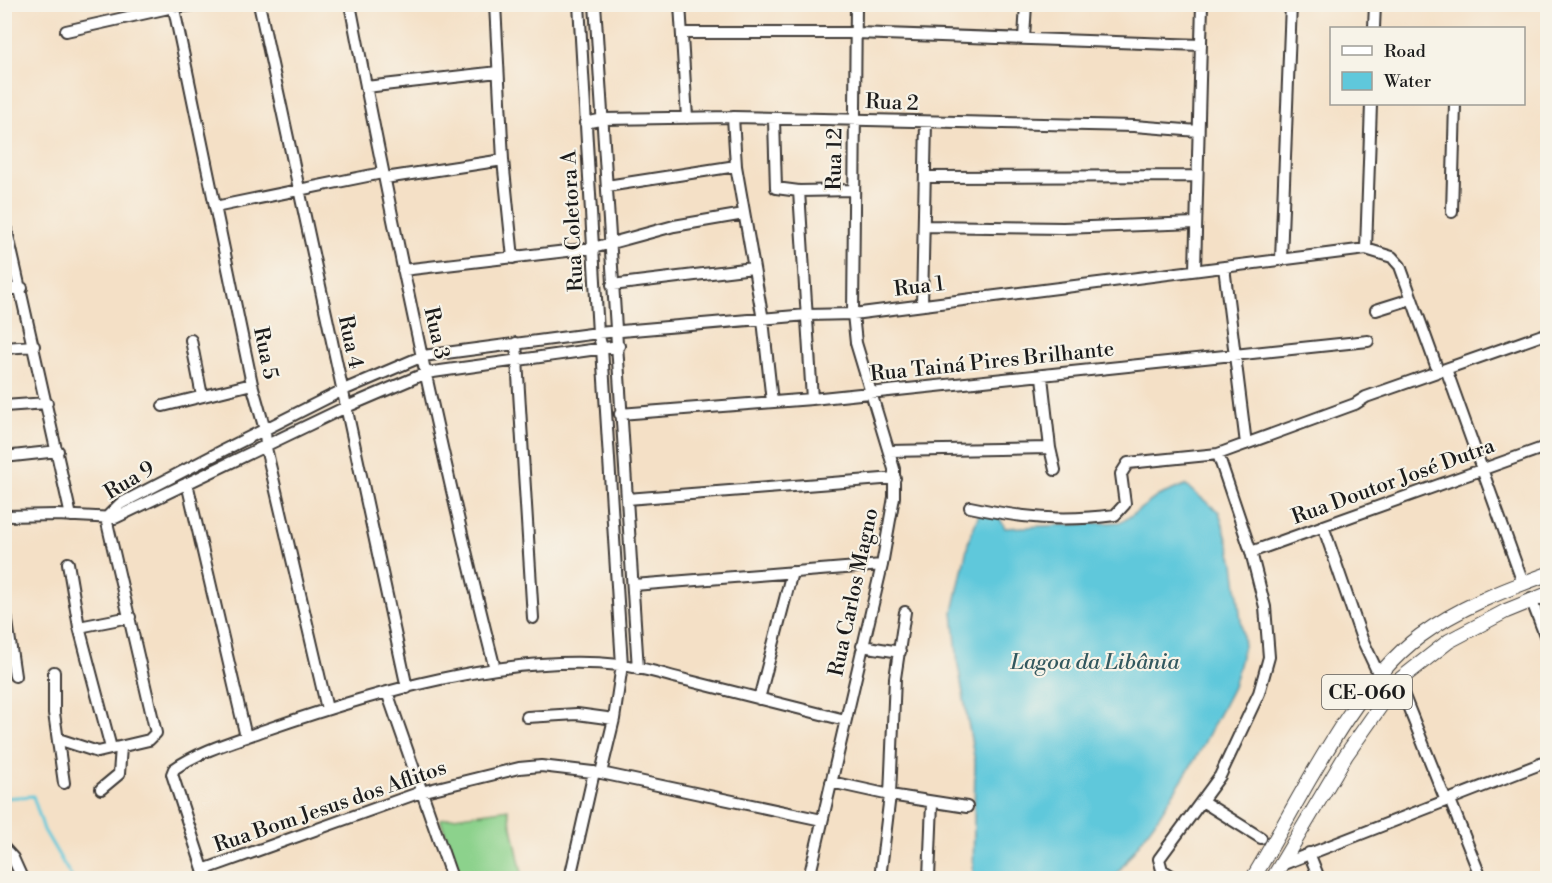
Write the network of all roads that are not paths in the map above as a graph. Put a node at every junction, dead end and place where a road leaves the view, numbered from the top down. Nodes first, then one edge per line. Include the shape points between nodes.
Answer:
1 (203, 4) edge
2 (259, 4) edge
3 (350, 4) edge
4 (495, 4) edge
5 (579, 4) edge
6 (595, 4) edge
7 (680, 4) edge
8 (856, 4) edge
9 (1026, 4) edge
10 (1202, 4) edge
11 (1291, 4) edge
12 (1375, 4) edge
13 (173, 6) edge
14 (1374, 27) edge
15 (66, 31) dead end
16 (683, 33) junction
17 (856, 33) junction
18 (1024, 38) junction
19 (1201, 45) junction
20 (498, 72) junction
21 (366, 87) junction
22 (1371, 105) edge
23 (1455, 105) edge
24 (733, 117) junction
25 (687, 118) junction
26 (604, 119) junction
27 (774, 120) junction
28 (854, 120) junction
29 (926, 122) junction
30 (585, 123) junction
31 (1198, 130) junction
32 (503, 160) junction
33 (736, 166) junction
34 (383, 176) junction
35 (1197, 176) junction
36 (925, 177) junction
37 (607, 186) junction
38 (300, 189) junction
39 (853, 190) junction
40 (799, 191) junction
41 (215, 207) junction
42 (1452, 212) dead end
43 (744, 214) junction
44 (4, 219) edge
45 (1196, 223) junction
46 (924, 226) junction
47 (7, 235) edge
48 (609, 242) junction
49 (593, 248) junction
50 (1366, 249) junction
51 (513, 258) junction
52 (1281, 259) junction
53 (1224, 267) junction
54 (753, 268) junction
55 (403, 270) junction
56 (1195, 270) junction
57 (612, 285) junction
58 (21, 288) junction
59 (4, 290) edge
60 (1411, 299) junction
61 (922, 305) junction
62 (1376, 310) dead end
63 (853, 314) junction
64 (807, 315) junction
65 (763, 320) junction
66 (618, 332) junction
67 (598, 333) junction
68 (1548, 333) edge
69 (191, 340) dead end
70 (1368, 341) dead end
71 (516, 343) junction
72 (34, 346) junction
73 (619, 346) junction
74 (4, 348) edge
75 (602, 348) junction
76 (1235, 354) junction
77 (423, 356) junction
78 (518, 361) junction
79 (1442, 370) junction
80 (426, 373) junction
81 (1042, 376) junction
82 (252, 384) junction
83 (341, 391) junction
84 (873, 393) junction
85 (202, 396) junction
86 (812, 399) junction
87 (772, 402) junction
88 (47, 403) junction
89 (4, 406) edge
90 (164, 406) dead end
91 (344, 408) junction
92 (620, 414) junction
93 (265, 430) junction
94 (622, 434) junction
95 (607, 435) junction
96 (1246, 444) junction
97 (1548, 446) edge
98 (266, 448) junction
99 (1050, 448) junction
100 (58, 451) junction
101 (889, 451) junction
102 (1218, 454) junction
103 (4, 457) edge
104 (1483, 469) junction
105 (1055, 470) dead end
106 (895, 478) junction
107 (187, 483) junction
108 (627, 499) junction
109 (970, 507) dead end
110 (4, 516) edge
111 (71, 516) junction
112 (99, 518) junction
113 (1323, 526) junction
114 (1251, 552) junction
115 (68, 563) dead end
116 (882, 565) junction
117 (792, 572) junction
118 (1548, 574) edge
119 (1523, 583) junction
120 (634, 585) junction
121 (1548, 594) edge
122 (1531, 600) junction
123 (4, 601) edge
124 (905, 612) dead end
125 (130, 617) junction
126 (533, 618) dead end
127 (79, 627) junction
128 (1548, 643) edge
129 (862, 646) junction
130 (900, 652) junction
131 (622, 665) junction
132 (495, 669) junction
133 (638, 669) junction
134 (54, 672) dead end
135 (1380, 675) junction
136 (15, 676) dead end
137 (1398, 681) junction
138 (407, 688) junction
139 (387, 693) junction
140 (759, 699) junction
141 (327, 709) junction
142 (527, 717) dead end
143 (614, 719) junction
144 (844, 720) junction
145 (246, 737) junction
146 (58, 739) junction
147 (116, 748) junction
148 (1548, 761) edge
149 (598, 773) junction
150 (831, 782) junction
151 (64, 783) dead end
152 (101, 789) dead end
153 (421, 792) junction
154 (890, 795) junction
155 (1202, 801) junction
156 (1448, 801) junction
157 (932, 803) junction
158 (966, 807) dead end
159 (822, 820) junction
160 (1261, 838) dead end
161 (4, 848) edge
162 (1310, 853) junction
163 (1281, 865) junction
164 (204, 874) edge
165 (22, 879) edge
166 (452, 879) edge
167 (570, 879) edge
168 (809, 879) edge
169 (880, 879) edge
170 (929, 879) edge
171 (1175, 879) edge
172 (1252, 879) edge
173 (1273, 879) edge
174 (1319, 879) edge
175 (1481, 879) edge

1 - 13 street
2 - 38 street, Rua 4
3 - 21 street, Rua 3
4 - 20 street
5 - 30 street, Rua Coletora A
6 - 26 street, Rua Coletora A
7 - 16 street
8 - 17 street, Rua 12
9 - 18 street
10 - 19 street
11 - 52 street
12 - 14 street
13 - 15 street
13 - 41 street, Rua 5
16 - 17 street
16 - 25 street
17 - 18 street
17 - 28 street, Rua 12
18 - 19 street
19 - 31 street
20 - 21 street
20 - 32 street
21 - 34 street, Rua 3
22 - 50 street
23 - 42 street
24 - 25 street, Rua 2
24 - 27 street, Rua 2
24 - 33 street
25 - 26 street, Rua 2
26 - 30 street, Rua 2
26 - 37 street, Rua Coletora A
27 - 28 street, Rua 2
27 - 40 street via 776,188
28 - 29 street, Rua 2
28 - 39 street, Rua 12
29 - 31 street, Rua 2
29 - 36 street
30 - 49 street, Rua Coletora A
31 - 35 street
32 - 34 street
32 - 51 street
33 - 37 street
33 - 43 street
34 - 38 street
34 - 55 street, Rua 3
35 - 36 street
35 - 45 street
36 - 46 street
37 - 48 street, Rua Coletora A
38 - 41 street
38 - 83 street, Rua 4
39 - 40 street
39 - 63 street, Rua 12
40 - 64 street
41 - 82 street, Rua 5
43 - 48 street
43 - 54 street
44 - 47 street
45 - 46 street via 1063,228
45 - 56 street
46 - 61 street
47 - 58 street
48 - 49 street
48 - 57 street, Rua Coletora A
49 - 51 street
49 - 67 street, Rua Coletora A
50 - 52 street, Rua 1
50 - 60 street, Rua 1 via 1396,261
51 - 55 street
52 - 53 street, Rua 1
53 - 56 street, Rua 1
53 - 76 street
54 - 57 street
54 - 65 street
55 - 77 street, Rua 3
56 - 61 street, Rua 1
57 - 66 street, Rua Coletora A
58 - 59 street
58 - 72 street
60 - 62 street
60 - 79 street
61 - 63 street, Rua 1
63 - 64 street, Rua 1
63 - 84 street, Rua Carlos Magno via 856,343
64 - 65 street, Rua 1
64 - 86 street
65 - 66 street, Rua 1
65 - 87 street
66 - 67 street, Rua 9
66 - 73 street, Rua Coletora A
67 - 71 street, Rua 9
67 - 75 street, Rua Coletora A
68 - 79 street
69 - 85 street
70 - 76 street, Rua Tainá Pires Brilhante
71 - 77 street, Rua 9
71 - 78 street
72 - 74 street
72 - 88 street
73 - 75 street, Rua 9
73 - 92 street, Rua Coletora A
75 - 78 street, Rua 9
75 - 95 street, Rua Coletora A
76 - 81 street, Rua Tainá Pires Brilhante
76 - 96 street
77 - 80 street, Rua 3
77 - 83 street, Rua 9
78 - 80 street, Rua 9
78 - 126 street
79 - 96 street
79 - 104 street
80 - 91 street, Rua 9
80 - 132 street, Rua 3
81 - 84 street, Rua Tainá Pires Brilhante
81 - 99 street
82 - 85 street
82 - 93 street, Rua 5
83 - 91 street, Rua 4
83 - 93 street, Rua 9
84 - 86 street, Rua Tainá Pires Brilhante
84 - 101 street, Rua Carlos Magno
85 - 90 street
86 - 87 street, Rua Tainá Pires Brilhante
87 - 92 street, Rua Tainá Pires Brilhante
88 - 89 street
88 - 100 street
91 - 98 street, Rua 9
91 - 138 street, Rua 4
92 - 94 street, Rua Coletora A
93 - 98 street, Rua 5
93 - 112 street, Rua 9
94 - 95 street
94 - 108 street, Rua Coletora A
95 - 131 street, Rua Coletora A
96 - 102 street
97 - 104 street, Rua Doutor José Dutra
98 - 107 street, Rua 9
98 - 141 street, Rua 5
99 - 101 street
99 - 105 street
100 - 103 street
100 - 111 street
101 - 106 street, Rua Carlos Magno
102 - 109 street via 1128,463 1121,474 1125,504 1115,515 1046,520
102 - 114 street
104 - 113 street, Rua Doutor José Dutra
104 - 119 street
106 - 108 street
106 - 116 street, Rua Carlos Magno
107 - 112 street, Rua 9 via 124,514
107 - 145 street
108 - 120 street, Rua Coletora A
110 - 111 street
111 - 112 street
112 - 125 street
113 - 114 street, Rua Doutor José Dutra
113 - 135 street via 1362,639
114 - 155 street via 1265,607 1268,665 1220,776
115 - 127 street
116 - 117 street
116 - 129 street, Rua Carlos Magno
117 - 120 street
117 - 140 street
118 - 119 main road, CE-060
119 - 135 main road, CE-060 via 1478,602 1421,635
120 - 133 street, Rua Coletora A
121 - 122 main road, CE-060
122 - 128 street
122 - 137 main road, CE-060 via 1449,641
123 - 136 street
124 - 130 street
125 - 127 street
125 - 147 street via 156,730 155,736
127 - 147 street
129 - 130 street
129 - 144 street, Rua Carlos Magno
130 - 154 street via 895,678
131 - 132 street
131 - 133 street
131 - 143 street, Rua Coletora A
132 - 138 street
133 - 140 street
134 - 146 street
135 - 172 main road, CE-060 via 1346,720
137 - 156 street
137 - 163 main road, CE-060 via 1346,754
138 - 139 street
139 - 141 street
139 - 153 street
140 - 144 street
141 - 145 street
142 - 143 street via 577,714
143 - 149 street, Rua Coletora A
144 - 150 street, Rua Carlos Magno
145 - 164 street via 177,766 172,774
146 - 147 street via 94,752
146 - 151 street
147 - 152 street via 119,774
148 - 156 street
149 - 153 street, Rua Bom Jesus dos Aflitos via 541,766 519,768
149 - 159 street, Rua Bom Jesus dos Aflitos
149 - 167 street, Rua Coletora A
150 - 154 street
150 - 159 street, Rua Carlos Magno
153 - 164 street, Rua Bom Jesus dos Aflitos
153 - 166 street
154 - 157 street
154 - 169 street
155 - 160 street
155 - 171 street via 1159,859 1162,870
156 - 162 street
156 - 175 street
157 - 158 street
157 - 170 street
159 - 168 street, Rua Carlos Magno
161 - 165 street
162 - 163 street
162 - 174 street
163 - 173 main road, CE-060

